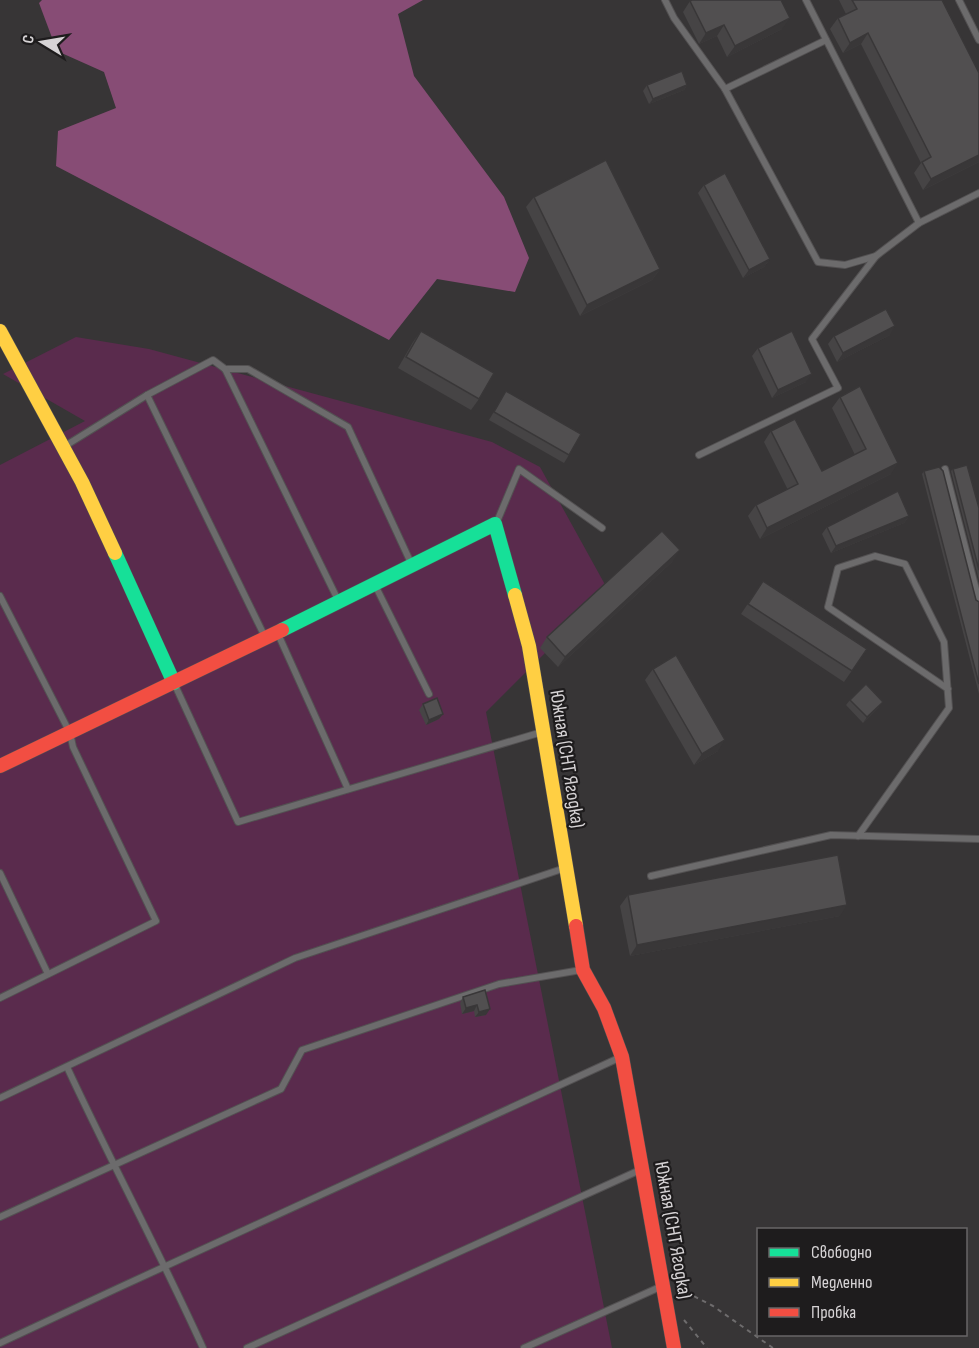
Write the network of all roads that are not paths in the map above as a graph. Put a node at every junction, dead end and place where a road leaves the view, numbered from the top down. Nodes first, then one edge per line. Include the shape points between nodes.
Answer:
1 (664, 0) edge
2 (806, 0) edge
3 (959, 0) edge
4 (826, 40) junction
5 (979, 40) edge
6 (725, 89) junction
7 (979, 193) edge
8 (919, 224) junction
9 (876, 256) junction
10 (0, 331) edge
11 (225, 369) junction
12 (147, 395) junction
13 (63, 447) junction
14 (699, 455) dead end
15 (945, 469) edge
16 (495, 524) junction
17 (602, 528) dead end
18 (412, 566) junction
19 (375, 585) junction
20 (0, 596) edge
21 (979, 601) edge
22 (340, 603) junction
23 (272, 636) junction
24 (174, 683) junction
25 (948, 688) junction
26 (429, 694) dead end
27 (543, 732) junction
28 (70, 733) junction
29 (0, 766) edge
30 (348, 789) junction
31 (858, 836) junction
32 (979, 839) edge
33 (566, 867) junction
34 (0, 873) edge
35 (651, 876) dead end
36 (583, 969) junction
37 (48, 974) junction
38 (0, 998) edge
39 (622, 1057) junction
40 (67, 1067) junction
41 (0, 1098) edge
42 (113, 1167) junction
43 (643, 1169) junction
44 (0, 1218) edge
45 (165, 1265) junction
46 (663, 1283) junction
47 (0, 1343) edge
48 (204, 1348) edge
49 (247, 1348) edge
50 (524, 1348) edge
51 (674, 1348) edge

1 - 6 lane
2 - 4 lane
3 - 5 lane
4 - 6 lane
4 - 8 lane
6 - 9 lane via 818,262 845,265
7 - 8 lane
8 - 9 lane
9 - 14 lane via 812,339 838,388
10 - 13 street
11 - 12 lane via 213,360
11 - 18 lane via 248,369 348,428
11 - 22 lane
12 - 13 lane
12 - 23 lane
13 - 24 street
15 - 21 lane
16 - 17 lane via 519,469
16 - 18 street
16 - 27 street, Южная (СНТ Ягодка) via 529,646
18 - 19 street
19 - 22 street
19 - 26 lane
20 - 28 lane
22 - 23 street
23 - 24 street
23 - 30 lane
24 - 28 street
24 - 30 lane via 238,822
25 - 25 lane via 944,642 905,564 875,556 838,568 828,607
25 - 31 lane via 949,708
27 - 30 lane
27 - 33 street, Южная (СНТ Ягодка)
28 - 29 street
28 - 37 lane via 72,747 156,921
31 - 32 lane
31 - 35 lane via 831,835
33 - 36 street, Южная (СНТ Ягодка)
33 - 40 lane via 295,958
34 - 37 lane
36 - 39 street, Южная (СНТ Ягодка) via 604,1008
36 - 42 lane via 500,984 302,1050 281,1089
37 - 38 lane
39 - 43 street, Южная (СНТ Ягодка)
39 - 45 lane
40 - 41 lane
40 - 42 lane
42 - 44 lane
42 - 45 lane
43 - 46 street, Южная (СНТ Ягодка)
43 - 49 lane
45 - 47 lane
45 - 48 lane
46 - 50 lane
46 - 51 street, Южная (СНТ Ягодка)

